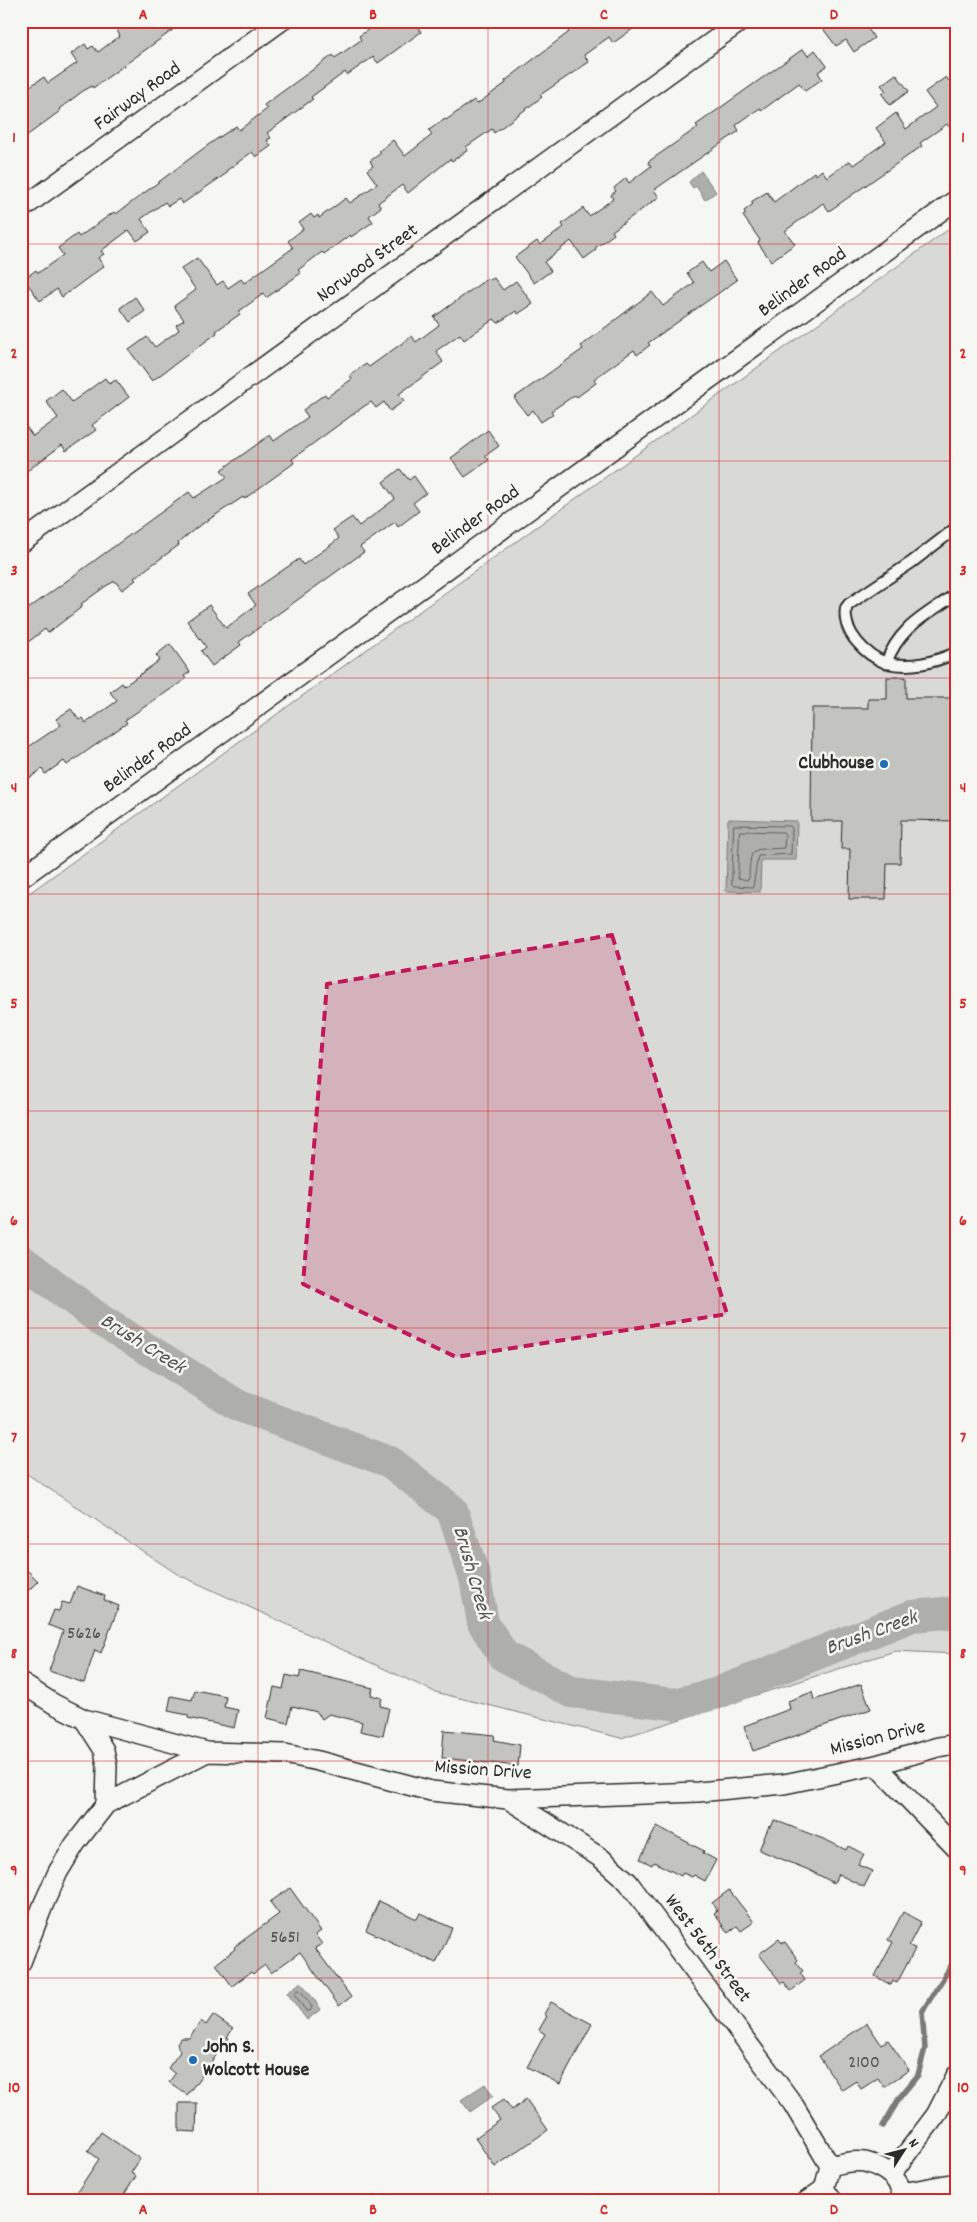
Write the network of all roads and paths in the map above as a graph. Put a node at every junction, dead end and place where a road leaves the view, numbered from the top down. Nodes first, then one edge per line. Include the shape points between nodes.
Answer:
1 (281, 21) edge
2 (741, 21) edge
3 (956, 200) edge
4 (21, 209) edge
5 (956, 528) edge
6 (21, 543) edge
7 (956, 594) edge
8 (956, 653) edge
9 (886, 663) junction
10 (21, 878) edge
11 (21, 1683) edge
12 (84, 1719) junction
13 (956, 1744) edge
14 (207, 1752) junction
15 (876, 1765) junction
16 (508, 1799) junction
17 (106, 1804) junction
18 (956, 1848) edge
19 (21, 1962) edge
20 (956, 2076) edge
21 (830, 2166) junction
22 (891, 2174) junction
23 (956, 2183) edge
24 (829, 2195) edge
25 (902, 2197) edge
26 (807, 2201) edge

1 - 4 street, Fairway Road
2 - 6 street, Norwood Street
3 - 10 street, Belinder Road
5 - 9 lane via 846,608 847,622 858,643 873,658
7 - 9 lane via 905,629
8 - 9 lane via 918,665
11 - 12 street, Mission Drive
12 - 14 street, Mission Drive
12 - 17 street via 104,1750
13 - 15 street, Mission Drive
14 - 16 street, Mission Drive via 285,1754 431,1791
14 - 17 street
15 - 16 street, Mission Drive via 774,1785 698,1792
15 - 18 street
16 - 21 street, West 56th Street via 601,1858 628,1882 793,2104
17 - 19 street via 58,1872
20 - 22 street via 936,2115
21 - 22 street via 865,2162
21 - 24 street
22 - 25 street via 900,2185
23 - 25 street
24 - 26 street

